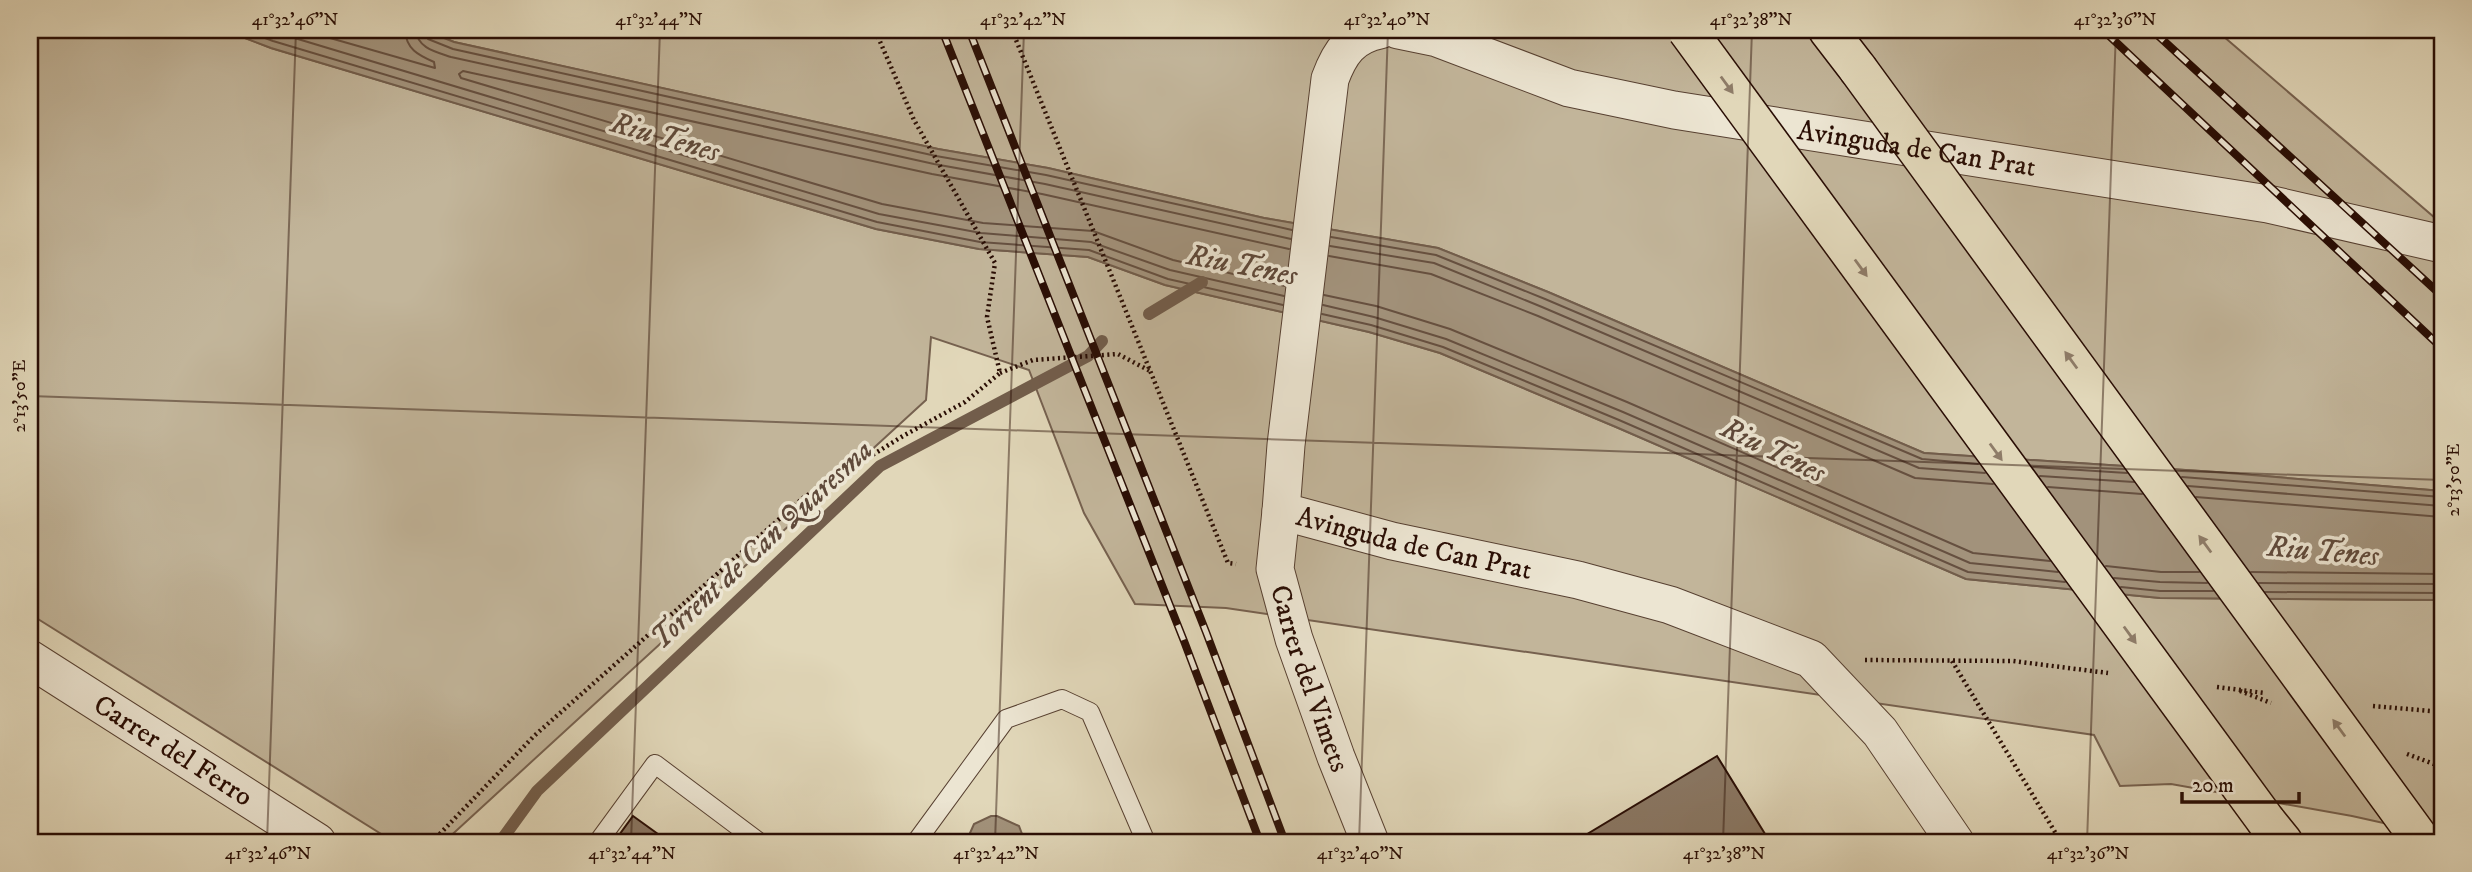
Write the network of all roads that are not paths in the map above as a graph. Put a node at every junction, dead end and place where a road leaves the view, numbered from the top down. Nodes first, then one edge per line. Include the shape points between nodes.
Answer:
1 (1380, 30) edge
2 (1398, 30) edge
3 (1687, 30) edge
4 (1828, 30) edge
5 (2442, 244) edge
6 (1281, 511) junction
7 (30, 659) edge
8 (2275, 832) edge
9 (317, 842) edge
10 (598, 842) edge
11 (760, 842) edge
12 (916, 842) edge
13 (1146, 842) edge
14 (1370, 842) edge
15 (1955, 842) edge
16 (2422, 842) edge

1 - 6 street, Avinguda de Can Prat via 1351,43 1338,58 1331,79
2 - 5 street, Avinguda de Can Prat via 1437,38 1569,88 1674,110 2268,204
3 -> 8 highway, bridge
16 -> 4 highway, bridge
6 - 14 street, Carrer del Vimets via 1275,569 1298,652
6 - 15 street, Avinguda de Can Prat via 1671,605 1811,659 1880,732
7 - 9 street, Carrer del Ferro
10 - 11 lane via 655,764
12 - 13 lane via 1006,719 1062,699 1090,712

